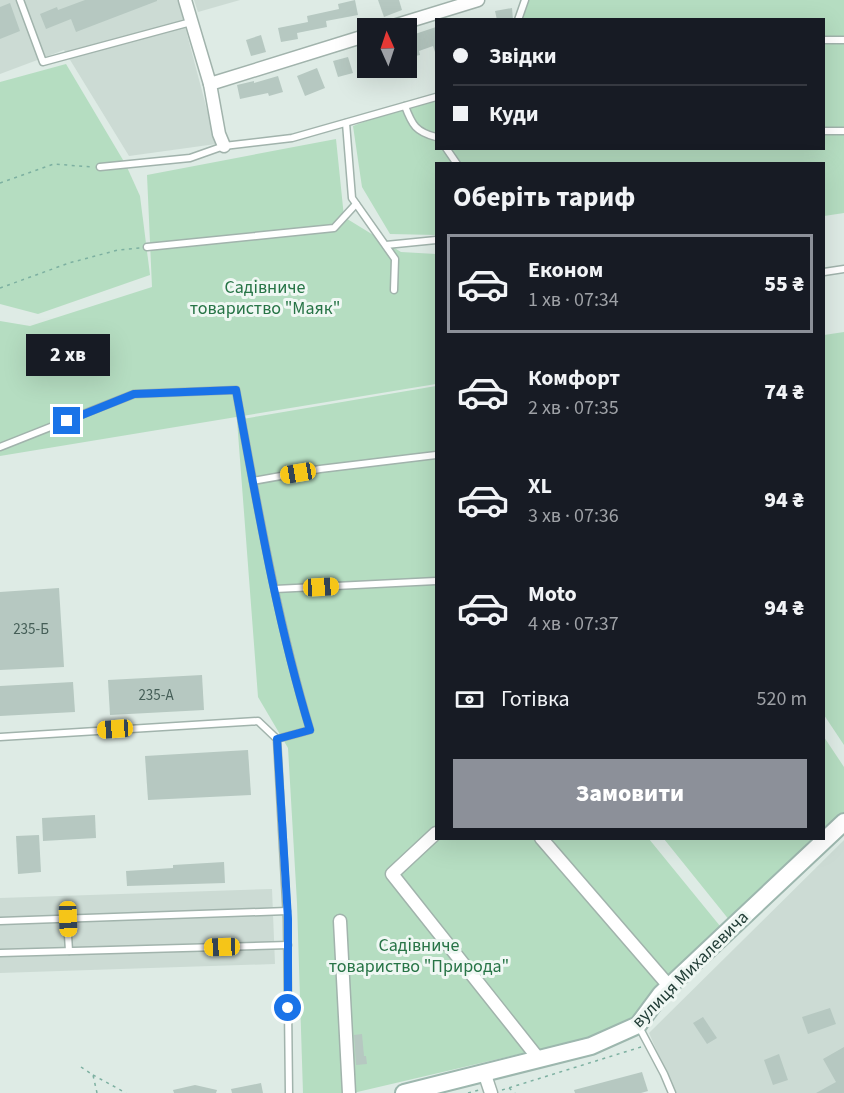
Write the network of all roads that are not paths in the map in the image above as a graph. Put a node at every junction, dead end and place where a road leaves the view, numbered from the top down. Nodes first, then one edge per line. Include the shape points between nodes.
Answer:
1 (20, 0) edge
2 (185, 0) edge
3 (478, 0) edge
4 (525, 0) edge
5 (519, 18) edge
6 (417, 19) edge
7 (191, 22) junction
8 (357, 37) edge
9 (844, 39) edge
10 (825, 40) edge
11 (210, 84) junction
12 (435, 97) edge
13 (405, 106) junction
14 (346, 123) junction
15 (825, 131) edge
16 (844, 131) edge
17 (435, 137) edge
18 (224, 146) junction
19 (100, 167) road end
20 (356, 204) junction
21 (435, 240) edge
22 (386, 245) junction
23 (147, 247) road end
24 (844, 269) edge
25 (825, 272) edge
26 (394, 290) dead end
27 (0, 447) edge
28 (435, 455) edge
29 (253, 481) junction
30 (435, 581) edge
31 (275, 589) junction
32 (0, 737) edge
33 (277, 739) junction
34 (844, 822) edge
35 (435, 834) edge
36 (543, 840) edge
37 (825, 840) edge
38 (825, 840) edge
39 (287, 911) junction
40 (68, 919) junction
41 (0, 921) edge
42 (340, 921) dead end
43 (288, 945) junction
44 (69, 951) junction
45 (0, 953) edge
46 (669, 986) junction
47 (638, 1025) junction
48 (538, 1058) junction
49 (484, 1072) junction
50 (496, 1092) edge
51 (290, 1093) edge
52 (349, 1093) edge
53 (404, 1093) edge
54 (672, 1093) edge

1 - 7 lane via 43,62
2 - 7 street
3 - 6 street
4 - 5 lane
7 - 11 street
8 - 11 street
9 - 10 lane
11 - 18 street
12 - 13 lane
13 - 14 lane
13 - 17 lane via 411,124
14 - 18 lane via 292,138
14 - 20 lane via 352,198
15 - 16 lane
18 - 19 lane via 190,158
20 - 22 lane
20 - 23 lane via 334,228
21 - 22 lane
22 - 26 lane via 395,259
24 - 25 lane
27 - 29 lane via 134,394 236,390
28 - 29 lane
29 - 31 lane
30 - 31 lane
31 - 33 lane via 291,668 310,730
32 - 33 lane via 258,721
33 - 39 lane
34 - 38 street, вулиця Михалевича
35 - 48 street via 392,874
36 - 46 street
37 - 46 street, вулиця Михалевича
39 - 40 lane
39 - 43 lane
40 - 41 lane
40 - 44 lane
42 - 52 street
43 - 44 lane
43 - 51 lane
44 - 45 lane
46 - 47 street, вулиця Михалевича
47 - 48 street, вулиця Михалевича via 591,1046
47 - 54 lane
48 - 49 street, вулиця Михалевича
49 - 50 street
49 - 53 street, вулиця Михалевича

